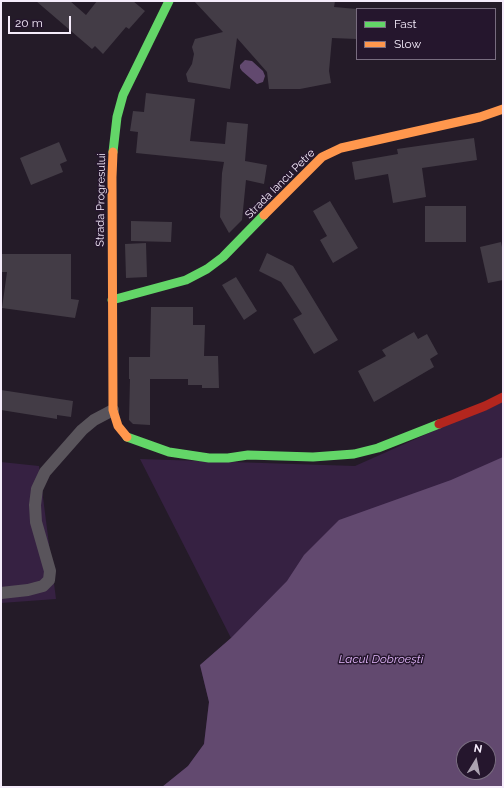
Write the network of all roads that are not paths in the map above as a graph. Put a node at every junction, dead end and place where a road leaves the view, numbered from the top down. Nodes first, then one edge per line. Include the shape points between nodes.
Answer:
1 (169, 1) edge
2 (503, 109) edge
3 (112, 300) junction
4 (503, 397) edge
5 (113, 410) junction
6 (1, 593) edge

1 - 3 street, Strada Progresului via 123,95 117,117 112,177
2 - 3 street, Strada Iancu Petre via 480,117 341,148 322,158 208,269 186,280
3 - 5 street, Strada Progresului
4 - 5 street via 378,448 354,454 313,456 210,458 169,452 127,436 118,426
5 - 6 lane via 82,430 45,472 37,489 36,522 50,571 49,580 43,586

